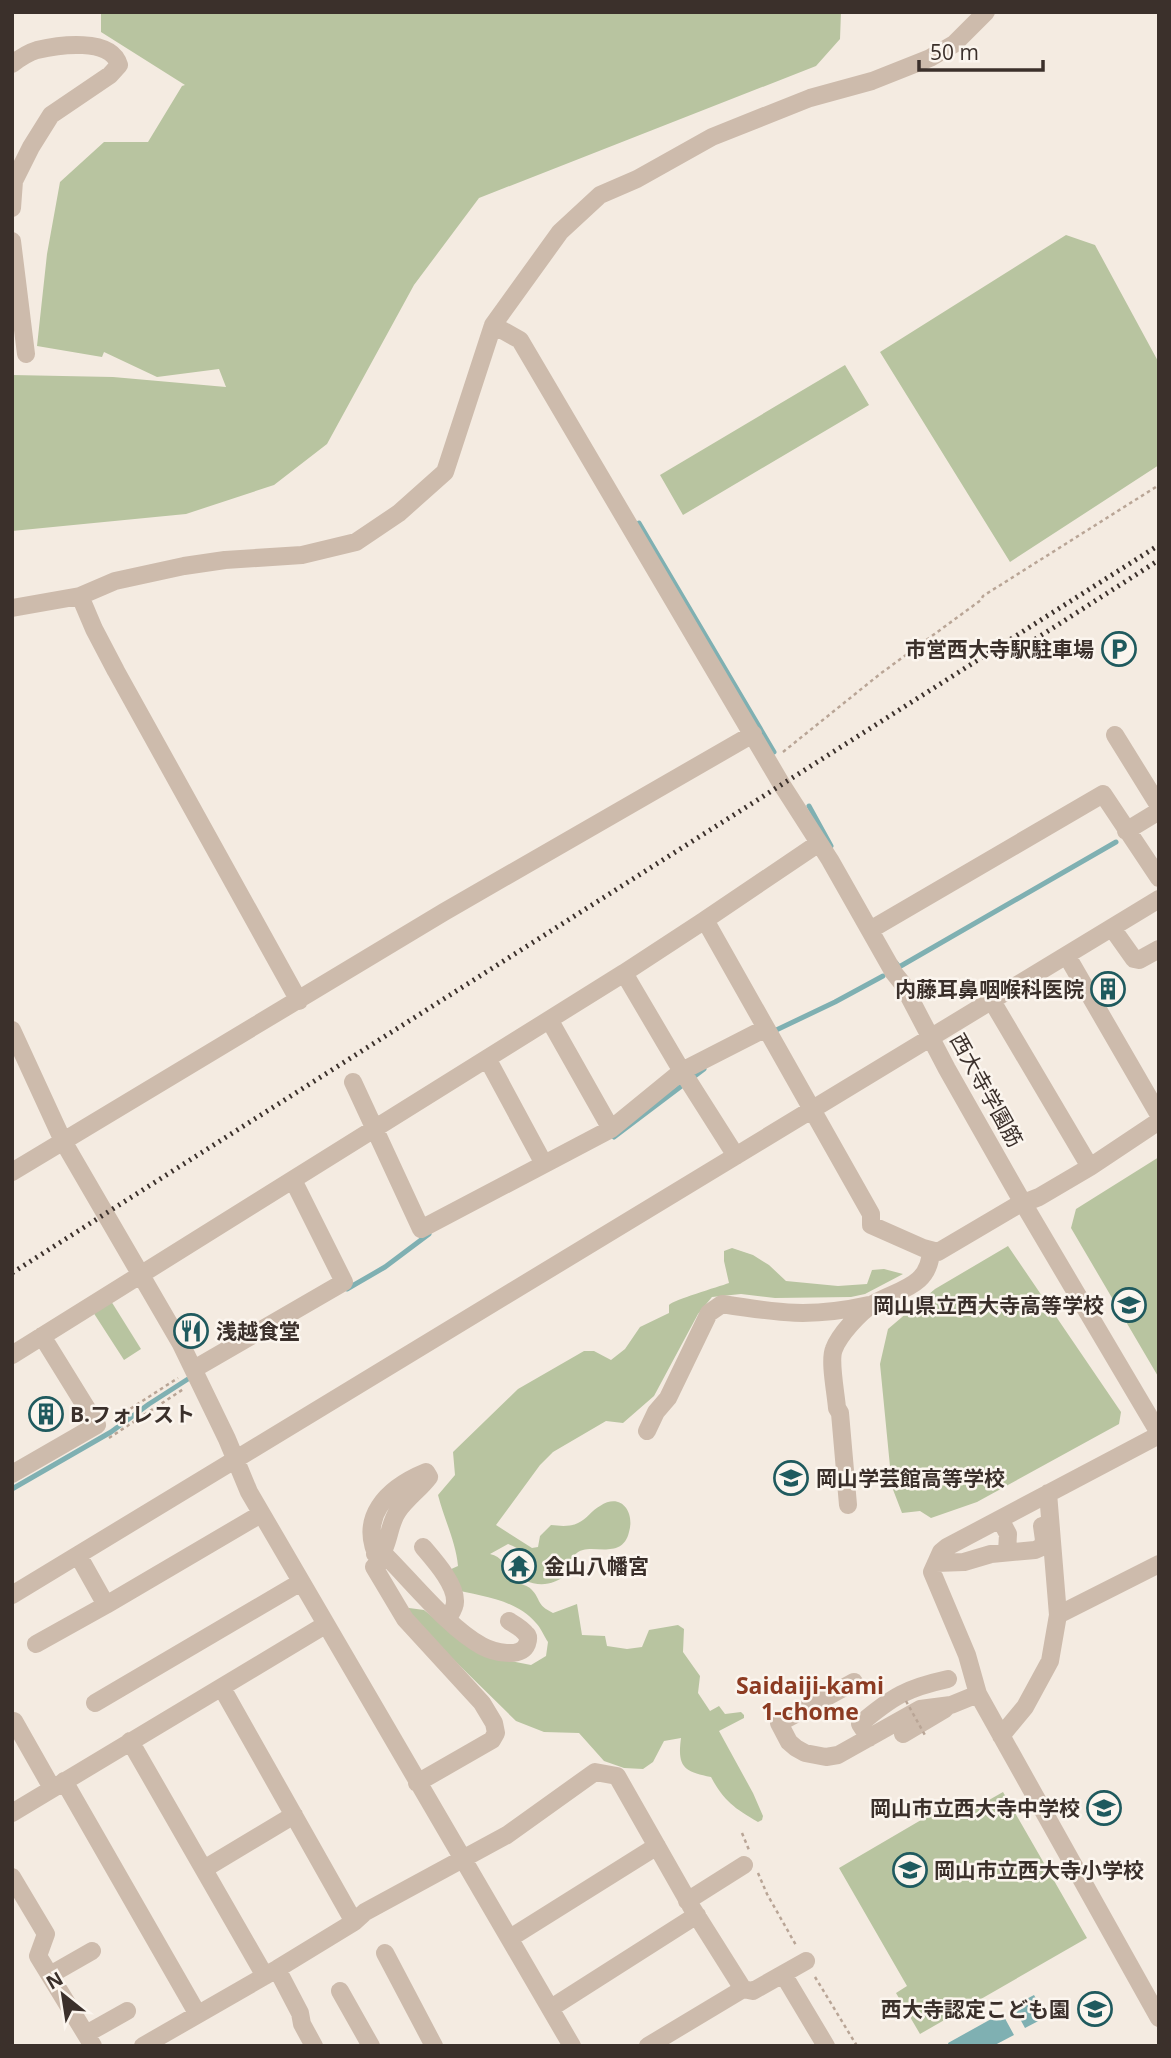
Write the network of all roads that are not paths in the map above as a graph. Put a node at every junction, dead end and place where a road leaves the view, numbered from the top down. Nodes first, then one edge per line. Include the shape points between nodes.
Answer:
1 (986, 12) edge
2 (12, 64) edge
3 (12, 208) edge
4 (12, 241) edge
5 (493, 325) junction
6 (26, 354) dead end
7 (80, 596) junction
8 (12, 608) edge
9 (753, 734) junction
10 (1115, 735) dead end
11 (1159, 809) edge
12 (1126, 831) junction
13 (819, 843) junction
14 (1159, 878) edge
15 (1159, 899) edge
16 (705, 920) junction
17 (1112, 928) junction
18 (870, 930) junction
19 (1159, 948) edge
20 (1067, 956) junction
21 (624, 973) junction
22 (299, 1001) junction
23 (992, 1001) junction
24 (550, 1021) junction
25 (12, 1030) edge
26 (768, 1032) junction
27 (932, 1038) junction
28 (488, 1060) junction
29 (686, 1076) junction
30 (354, 1083) dead end
31 (812, 1109) junction
32 (1159, 1115) edge
33 (1159, 1121) edge
34 (611, 1129) junction
35 (374, 1130) junction
36 (63, 1141) junction
37 (736, 1156) junction
38 (544, 1164) junction
39 (1090, 1167) junction
40 (12, 1172) edge
41 (293, 1180) junction
42 (1023, 1203) junction
43 (931, 1250) junction
44 (140, 1274) junction
45 (872, 1305) junction
46 (42, 1336) junction
47 (12, 1355) edge
48 (194, 1369) junction
49 (647, 1431) dead end
50 (1159, 1434) edge
51 (234, 1461) junction
52 (12, 1474) edge
53 (1044, 1496) junction
54 (848, 1505) dead end
55 (261, 1514) junction
56 (1000, 1520) junction
57 (423, 1547) dead end
58 (1007, 1552) junction
59 (78, 1555) junction
60 (936, 1563) junction
61 (1159, 1564) edge
62 (301, 1582) junction
63 (12, 1595) edge
64 (106, 1605) junction
65 (1058, 1615) junction
66 (448, 1618) junction
67 (509, 1620) dead end
68 (326, 1625) junction
69 (36, 1644) dead end
70 (948, 1679) dead end
71 (854, 1682) dead end
72 (222, 1688) junction
73 (978, 1695) junction
74 (95, 1703) dead end
75 (951, 1705) junction
76 (12, 1722) edge
77 (904, 1734) dead end
78 (1001, 1736) junction
79 (869, 1738) junction
80 (130, 1741) junction
81 (417, 1783) junction
82 (58, 1785) junction
83 (12, 1813) edge
84 (294, 1815) junction
85 (657, 1846) junction
86 (463, 1861) junction
87 (751, 1864) road end
88 (204, 1869) junction
89 (12, 1877) edge
90 (692, 1908) junction
91 (354, 1922) junction
92 (509, 1938) junction
93 (92, 1951) dead end
94 (385, 1953) dead end
95 (806, 1961) road end
96 (271, 1972) junction
97 (783, 1974) junction
98 (50, 1975) junction
99 (743, 1989) junction
100 (340, 1991) dead end
101 (551, 2008) junction
102 (127, 2011) dead end
103 (197, 2013) junction
104 (1159, 2018) edge
105 (89, 2040) edge
106 (143, 2046) edge
107 (314, 2046) edge
108 (371, 2046) edge
109 (434, 2046) edge
110 (572, 2046) edge
111 (648, 2046) edge
112 (826, 2046) edge

1 - 5 street via 954,44 930,58 712,137 600,195 560,232
2 - 3 street via 36,50 96,46 113,53 119,65 51,115 14,181
4 - 6 street
5 - 7 street via 446,472 399,513 356,542 302,555 184,566 115,581
5 - 9 street, 西大寺学園筋 via 520,340
7 - 8 street
7 - 22 street via 116,671
9 - 13 street, 西大寺学園筋
9 - 22 street
10 - 11 street
11 - 12 street
12 - 14 street
12 - 18 street via 1103,794
13 - 16 street
13 - 18 street, 西大寺学園筋
15 - 17 street
16 - 21 street
16 - 26 street
17 - 19 street via 1134,959
17 - 20 street
18 - 27 street, 西大寺学園筋
20 - 23 street
20 - 32 street
21 - 24 street
21 - 29 street
22 - 36 street
23 - 27 street
23 - 39 street
24 - 28 street
24 - 34 street
25 - 36 street
26 - 29 street
26 - 31 street
27 - 31 street
27 - 42 street, 西大寺学園筋
28 - 35 street
28 - 38 street
29 - 34 street
29 - 37 street
30 - 35 street
31 - 37 street
31 - 43 street via 871,1214 871,1225
33 - 39 street
34 - 38 street
35 - 38 street via 421,1230
35 - 41 street
36 - 40 street
36 - 44 street
37 - 51 street
39 - 42 street
41 - 44 street
41 - 48 street via 344,1282
42 - 43 street via 939,1252
42 - 50 street, 西大寺学園筋
43 - 45 street via 931,1262 916,1283
44 - 46 street
44 - 48 street
45 - 49 street via 819,1314 715,1307
45 - 54 street via 856,1318 833,1352
46 - 47 street
46 - 52 street via 97,1426
48 - 51 street
50 - 53 street
51 - 55 street
51 - 59 street
53 - 56 street
53 - 58 street via 1042,1547
53 - 65 street
55 - 62 street
55 - 64 street
56 - 58 street via 1008,1534
56 - 60 street via 947,1547
57 - 66 street via 444,1573 454,1596 456,1605
58 - 60 street
59 - 63 street
59 - 64 street
60 - 73 street via 933,1579 967,1656
61 - 65 street
62 - 68 street
62 - 74 street
64 - 69 street
65 - 78 street via 1050,1661 1025,1707
66 - 67 street via 484,1647 510,1653 520,1651 528,1641 527,1634
66 - 81 street via 386,1556 377,1558 374,1567 405,1619 482,1703 496,1733 476,1751
68 - 72 street
68 - 81 street
70 - 79 street via 916,1686 887,1701 860,1724
71 - 79 street via 779,1723 792,1745 814,1756 838,1755
72 - 80 street
72 - 84 street
73 - 75 street
73 - 78 street
75 - 77 street
75 - 79 street via 920,1709
76 - 82 street
78 - 104 street
80 - 82 street
80 - 88 street
81 - 86 street
82 - 83 street
82 - 103 street
84 - 88 street
84 - 91 street
85 - 86 street via 617,1776 595,1772
85 - 90 street
85 - 92 street
86 - 91 street
86 - 92 street
87 - 90 street
88 - 96 street
89 - 98 street via 46,1934 38,1956
90 - 99 street
90 - 101 street
91 - 96 street
92 - 101 street
93 - 98 street
94 - 109 street
95 - 97 street
96 - 103 street
96 - 107 street via 300,2013
97 - 99 street via 753,1991
97 - 112 street
98 - 105 street
99 - 111 street
100 - 108 street
101 - 110 street
102 - 105 street
103 - 106 street

